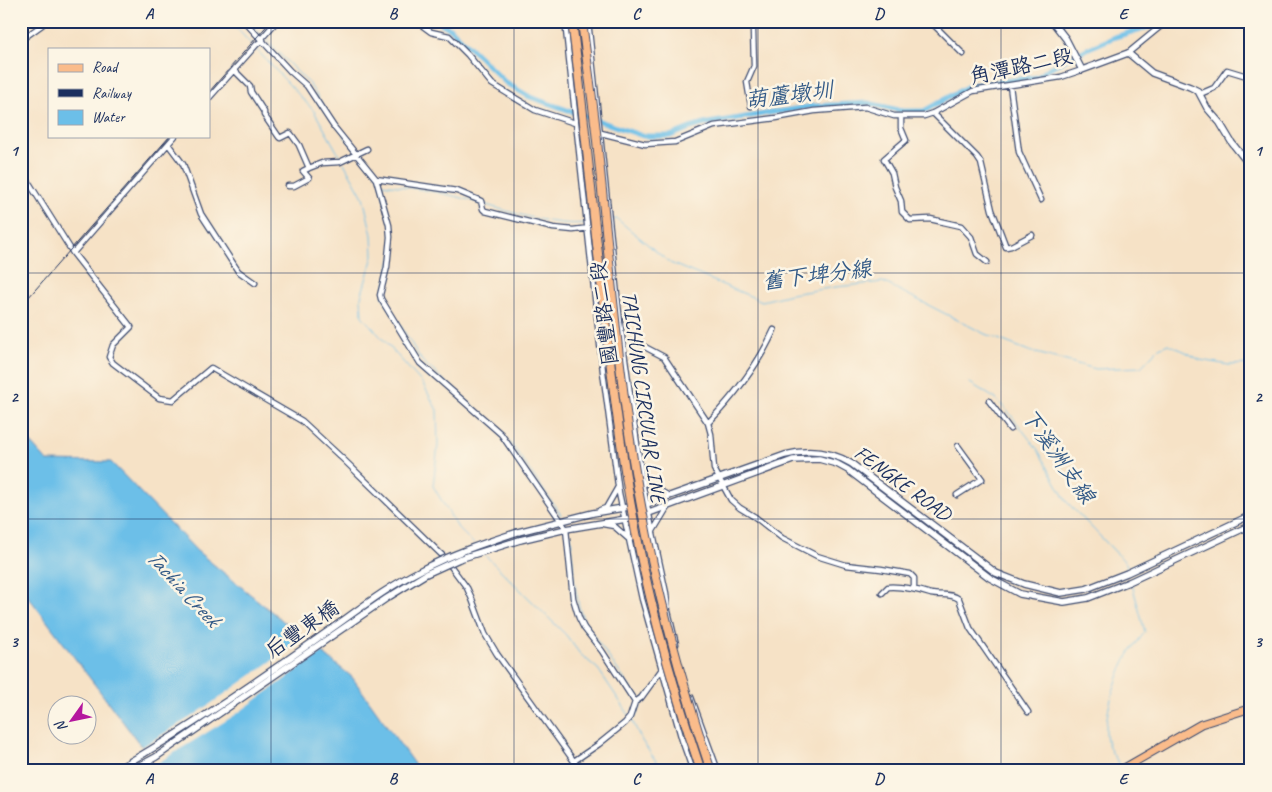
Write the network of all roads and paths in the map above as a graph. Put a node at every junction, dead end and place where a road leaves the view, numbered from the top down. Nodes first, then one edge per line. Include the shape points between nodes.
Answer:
1 (41, 21) edge
2 (244, 21) edge
3 (277, 21) edge
4 (416, 21) edge
5 (565, 21) edge
6 (572, 21) edge
7 (582, 21) edge
8 (588, 21) edge
9 (758, 21) edge
10 (930, 21) edge
11 (1052, 21) edge
12 (1167, 21) edge
13 (263, 37) junction
14 (21, 40) edge
15 (1128, 53) junction
16 (963, 54) dead end
17 (234, 70) junction
18 (1082, 70) junction
19 (1250, 77) dead end
20 (1010, 86) junction
21 (1200, 94) junction
22 (210, 97) edge
23 (750, 106) dead end
24 (933, 113) junction
25 (901, 116) junction
26 (575, 123) junction
27 (600, 133) junction
28 (173, 138) edge
29 (168, 144) junction
30 (366, 149) dead end
31 (357, 154) junction
32 (1251, 167) edge
33 (309, 168) junction
34 (21, 170) edge
35 (376, 180) junction
36 (288, 186) dead end
37 (1041, 200) dead end
38 (610, 225) junction
39 (587, 229) junction
40 (1032, 235) dead end
41 (74, 253) junction
42 (987, 262) dead end
43 (256, 283) dead end
44 (774, 330) dead end
45 (645, 347) dead end
46 (989, 400) dead end
47 (708, 423) junction
48 (1010, 429) dead end
49 (958, 446) dead end
50 (719, 478) junction
51 (643, 481) junction
52 (723, 486) junction
53 (618, 487) junction
54 (957, 495) dead end
55 (669, 496) junction
56 (647, 504) junction
57 (636, 506) junction
58 (668, 506) junction
59 (622, 508) junction
60 (594, 513) junction
61 (649, 513) junction
62 (1251, 515) edge
63 (638, 516) junction
64 (626, 519) junction
65 (561, 521) junction
66 (600, 524) junction
67 (1251, 525) edge
68 (566, 530) junction
69 (518, 532) joint
70 (653, 532) junction
71 (520, 540) joint
72 (630, 540) junction
73 (914, 589) junction
74 (882, 593) dead end
75 (662, 669) junction
76 (635, 702) junction
77 (1251, 708) edge
78 (1028, 712) dead end
79 (574, 761) junction
80 (1119, 770) edge
81 (114, 771) edge
82 (130, 771) edge
83 (581, 771) edge
84 (693, 771) edge
85 (701, 771) edge
86 (706, 771) edge
87 (711, 771) edge
88 (718, 771) edge
89 (1109, 771) edge

1 - 14 street via 42,25
2 - 13 street
3 - 13 street
4 - 26 street via 431,32 449,36 492,84 535,110
5 - 26 street, 國豐路二段
6 - 85 highway, TAICHUNG CIRCULAR LINE, bridge via 611,373 628,489 654,608
7 - 87 highway, TAICHUNG CIRCULAR LINE, bridge via 621,370 638,488 663,607
8 - 27 street, 國豐路二段
9 - 23 street via 754,30 754,66 747,82
10 - 16 street
11 - 18 street via 1066,39
12 - 15 street
13 - 17 street
13 - 31 street via 290,71 307,86 334,127
15 - 18 street, 角潭路二段
15 - 21 street via 1152,73
17 - 22 street
17 - 33 street via 250,86 279,137 291,134
18 - 20 street, 角潭路二段
19 - 21 street via 1227,70 1214,88
20 - 24 street, 角潭路二段 via 973,91
20 - 37 street via 1019,152
21 - 32 street
24 - 25 street, 角潭路二段 via 919,117
24 - 40 street via 977,157 1006,247
25 - 27 street, 角潭路二段 via 865,107 814,111 714,126 675,142 645,144
25 - 42 street via 906,140 884,159 892,173 902,212 910,220 930,219 961,226 971,237 977,254
26 - 39 street, 國豐路二段
27 - 38 street, 國豐路二段
28 - 29 street
29 - 41 street
29 - 43 street via 183,164 201,214 238,272
30 - 31 street
31 - 33 street via 336,163 322,163
31 - 35 street
33 - 36 street via 303,171 309,178
34 - 41 street
35 - 39 street via 458,191 481,201 485,211 553,228
35 - 65 street via 390,237 380,294 383,304 420,363 501,434
38 - 39 street
38 - 51 street, 國豐路二段 via 621,330
39 - 53 street, 國豐路二段
41 - 79 street via 130,327 113,345 110,357 113,363 159,398 174,400 211,368 302,422 444,557 467,588 484,634
44 - 47 street via 751,373
45 - 47 street via 664,357
46 - 48 street
47 - 50 street via 714,469
49 - 54 street via 982,480
50 - 52 street
50 - 55 street, FENGKE ROAD
50 - 62 street, FENGKE ROAD via 792,453 813,451 834,455 852,464 996,573 1061,593 1086,589 1127,573
51 - 55 street
51 - 56 street, 國豐路二段
52 - 58 street, FENGKE ROAD
52 - 67 street, FENGKE ROAD via 793,460 812,458 831,462 848,470 990,578 1020,594 1064,602 1088,598 1129,582
52 - 73 street via 740,508 782,538 835,562 910,574 914,578
53 - 59 street, 國豐路二段
53 - 60 street via 606,508
55 - 56 street, FENGKE ROAD
56 - 57 street, FENGKE ROAD
56 - 61 street, 國豐路二段
57 - 59 street, FENGKE ROAD
57 - 63 street
58 - 61 street, FENGKE ROAD
58 - 70 street
59 - 60 street, FENGKE ROAD
59 - 64 street, 國豐路二段
60 - 65 street, FENGKE ROAD
61 - 63 street, FENGKE ROAD
61 - 70 street, 國豐路二段
63 - 64 street, FENGKE ROAD
63 - 86 street via 659,614
64 - 66 street, FENGKE ROAD
64 - 72 street, 國豐路二段
65 - 68 street
65 - 69 street, FENGKE ROAD
66 - 68 street, FENGKE ROAD
66 - 72 street via 614,526
68 - 71 street, FENGKE ROAD
68 - 76 street via 579,618
69 - 81 street, 后豐東橋, bridge via 456,553 418,571 154,749
70 - 88 street, 國豐路二段 via 668,611 689,692
71 - 82 street, 后豐東橋, bridge via 459,559 426,574 156,757
72 - 75 street, 國豐路二段 via 642,599
73 - 74 street via 896,586 888,587
73 - 78 street via 959,599 970,628
75 - 76 street
75 - 84 street, 國豐路二段
76 - 79 street via 625,723
77 - 80 main road via 1201,724
79 - 83 street
80 - 89 main road

